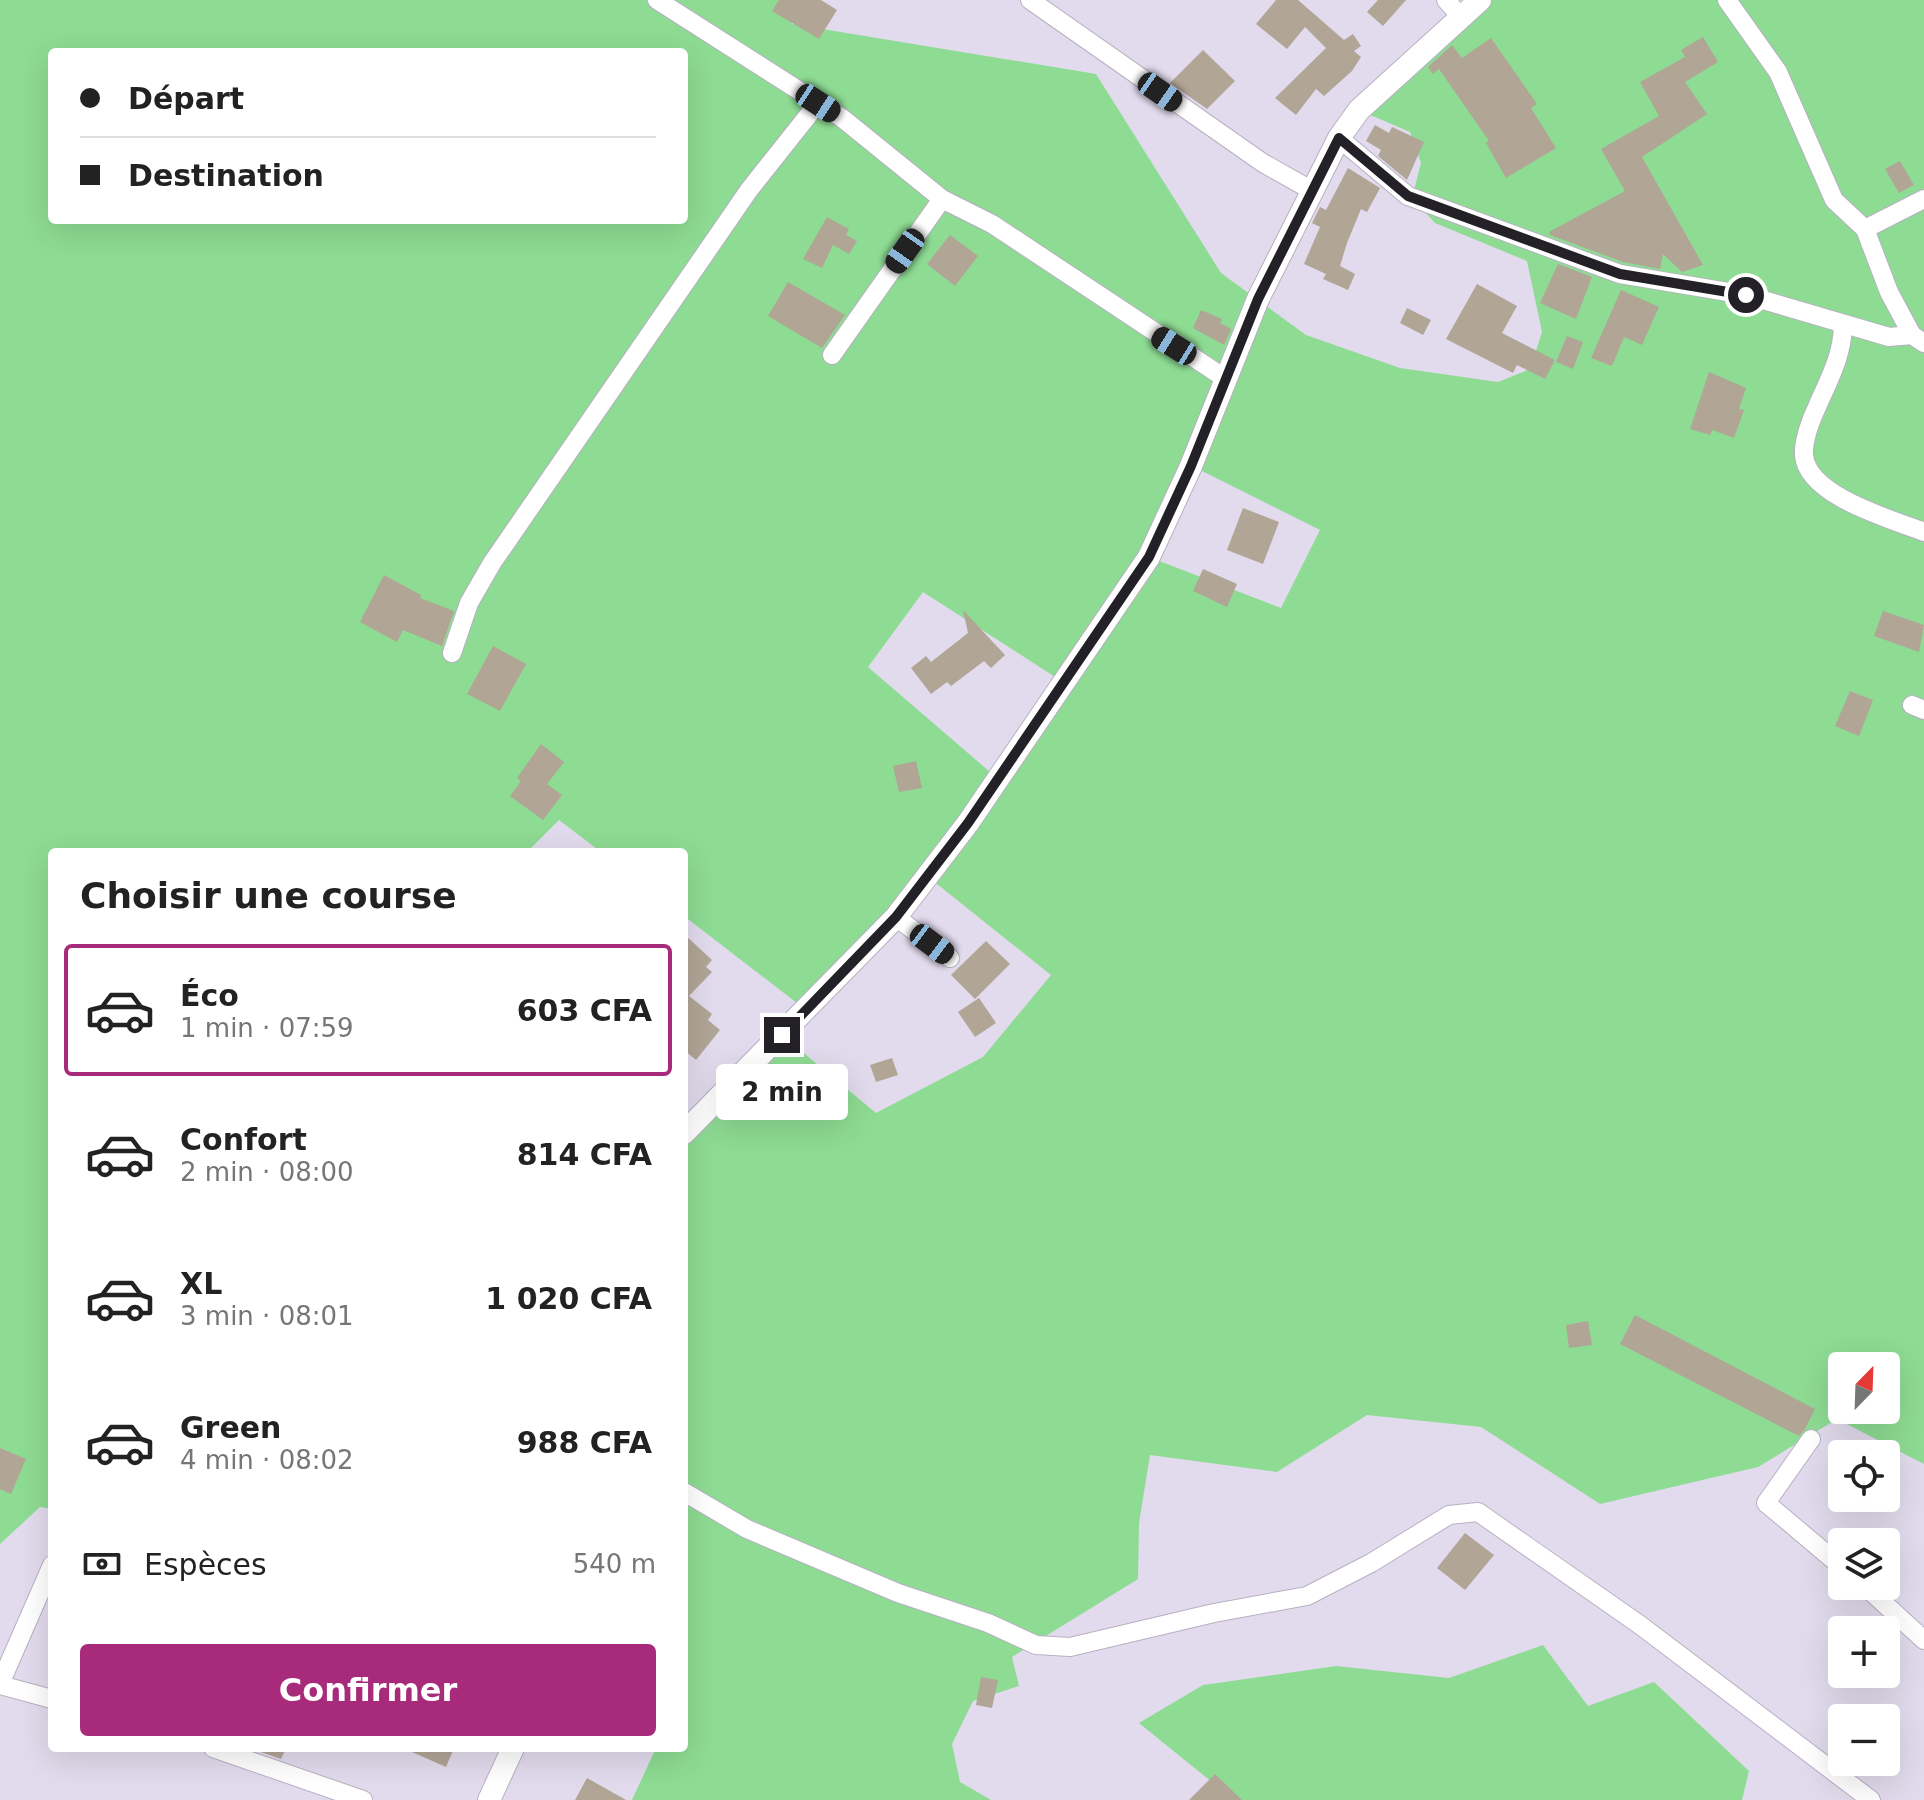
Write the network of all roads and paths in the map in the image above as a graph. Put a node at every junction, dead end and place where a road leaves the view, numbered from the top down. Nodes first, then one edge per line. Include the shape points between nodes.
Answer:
1 (657, 0) edge
2 (1030, 0) edge
3 (1480, 0) edge
4 (1727, 0) edge
5 (1453, 8) edge
6 (818, 103) junction
7 (1339, 138) junction
8 (1311, 190) junction
9 (942, 199) junction
10 (1924, 199) edge
11 (1865, 229) junction
12 (1843, 326) junction
13 (1918, 339) edge
14 (832, 355) dead end
15 (1226, 379) junction
16 (1924, 532) edge
17 (452, 653) dead end
18 (896, 917) junction
19 (950, 958) dead end
20 (688, 1129) edge
21 (1811, 1439) dead end
22 (688, 1494) edge
23 (1828, 1555) edge
24 (48, 1574) edge
25 (1880, 1600) edge
26 (1924, 1640) edge
27 (0, 1685) edge
28 (48, 1698) edge
29 (225, 1752) edge
30 (511, 1752) edge
31 (363, 1800) edge
32 (489, 1800) edge
33 (1871, 1800) edge

1 - 6 street
2 - 8 street via 1263,163
3 - 5 street
4 - 11 street via 1778,72 1834,200
5 - 7 street
6 - 9 street
6 - 17 street via 749,190 492,563 469,603
7 - 8 street
7 - 12 street via 1408,196 1620,274 1746,295
8 - 15 street
9 - 14 street
9 - 15 street via 992,224
10 - 11 street
11 - 13 street via 1889,292
12 - 13 street
12 - 16 street via 1842,351 1812,417 1804,455 1812,477 1847,501
15 - 18 street via 1149,557 968,823
18 - 19 street
18 - 20 street
21 - 23 street via 1766,1503
22 - 33 street via 747,1529 898,1593 1036,1645 1070,1647 1307,1596 1449,1515 1478,1512 1627,1616
24 - 27 street
25 - 26 street
27 - 28 street
29 - 31 street
30 - 32 street

